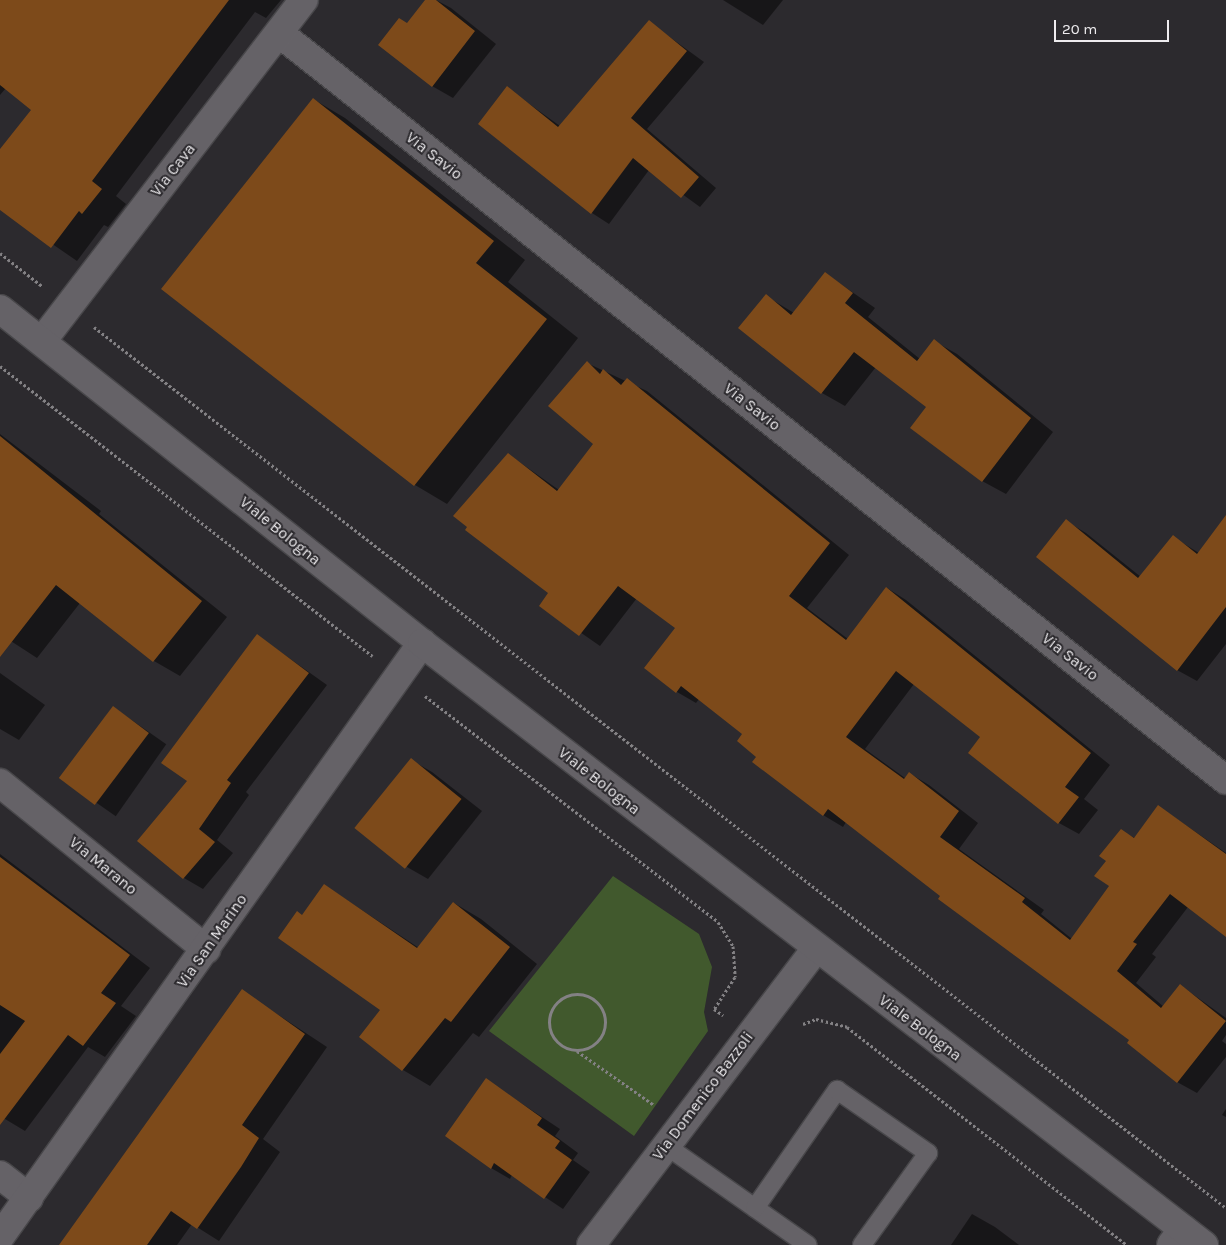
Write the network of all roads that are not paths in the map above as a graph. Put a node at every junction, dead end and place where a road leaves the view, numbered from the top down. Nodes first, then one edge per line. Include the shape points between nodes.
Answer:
1 (304, 0) edge
2 (279, 34) junction
3 (0, 309) edge
4 (42, 341) junction
5 (422, 643) junction
6 (1226, 780) edge
7 (0, 783) edge
8 (206, 948) junction
9 (816, 949) junction
10 (673, 1134) junction
11 (0, 1175) edge
12 (28, 1198) junction
13 (755, 1208) junction
14 (0, 1237) edge
15 (1186, 1240) edge
16 (592, 1245) edge
17 (808, 1245) edge
18 (862, 1245) edge

1 - 2 street, Via Cava
2 - 4 street, Via Cava
2 - 6 street, Via Savio
3 - 4 street, Viale Bologna
4 - 5 street, Viale Bologna
5 - 8 street, Via San Marino
5 - 9 street, Viale Bologna
7 - 8 street, Via Marano
8 - 12 street, Via San Marino
9 - 10 street, Via Domenico Bazzoli
9 - 15 street, Viale Bologna
10 - 13 lane
10 - 16 street, Via Domenico Bazzoli
11 - 12 street
12 - 14 street, Via San Marino
13 - 17 lane
13 - 18 lane via 838,1090 928,1153

